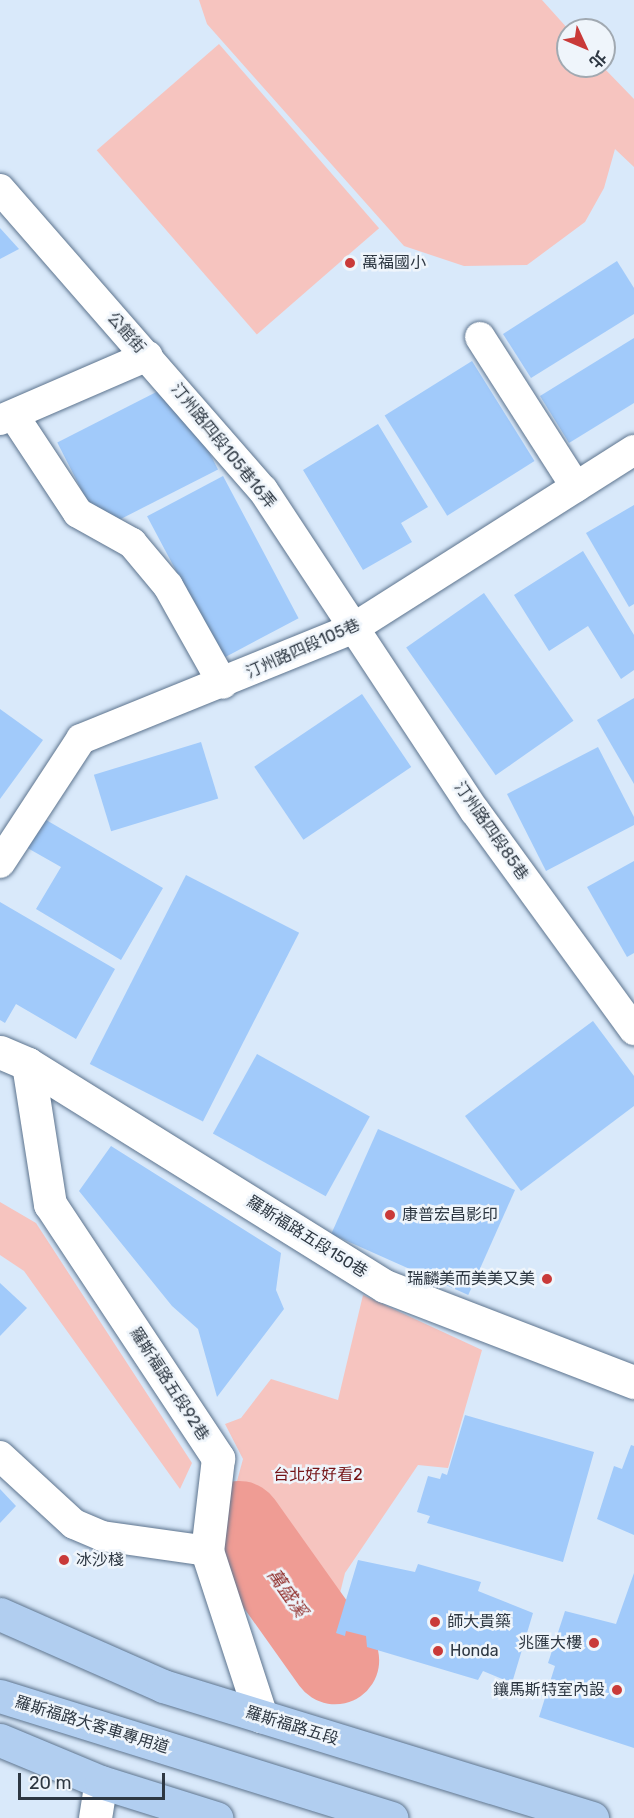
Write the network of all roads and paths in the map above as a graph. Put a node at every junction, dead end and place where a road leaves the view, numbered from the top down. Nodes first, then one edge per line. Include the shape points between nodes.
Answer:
1 (0, 189) edge
2 (480, 337) dead end
3 (148, 356) junction
4 (7, 418) edge
5 (634, 450) edge
6 (576, 487) junction
7 (352, 629) junction
8 (223, 684) junction
9 (0, 863) edge
10 (634, 1030) edge
11 (14, 1058) edge
12 (634, 1382) edge
13 (0, 1456) edge
14 (207, 1551) junction
15 (0, 1614) edge
16 (0, 1696) edge
17 (261, 1716) junction
18 (0, 1740) edge
19 (101, 1782) junction
20 (95, 1818) edge
21 (216, 1818) edge
22 (391, 1818) edge
23 (592, 1818) edge

1 - 3 lane, 公館街
2 - 6 lane
3 - 4 lane, 公館街
3 - 7 lane, 汀州路四段105巷16弄 via 263,490
4 - 8 lane via 78,513 132,543 168,586
5 - 6 lane, 汀州路四段105巷
6 - 7 lane, 汀州路四段105巷
7 - 8 lane, 汀州路四段105巷
7 - 10 lane, 汀州路四段85巷 via 475,811
8 - 9 lane, 汀州路四段105巷 via 81,739
11 - 12 street, 羅斯福路五段150巷 via 385,1286
11 - 14 street, 羅斯福路五段92巷 via 50,1203 218,1458
13 - 14 lane via 74,1524 102,1536
14 - 17 street, 羅斯福路五段92巷
15 - 17 main road, 羅斯福路五段 via 163,1686
16 - 22 main road, 羅斯福路大客車專用道
17 - 23 main road, 羅斯福路五段
18 - 19 main road
19 - 20 street
19 - 21 main road

